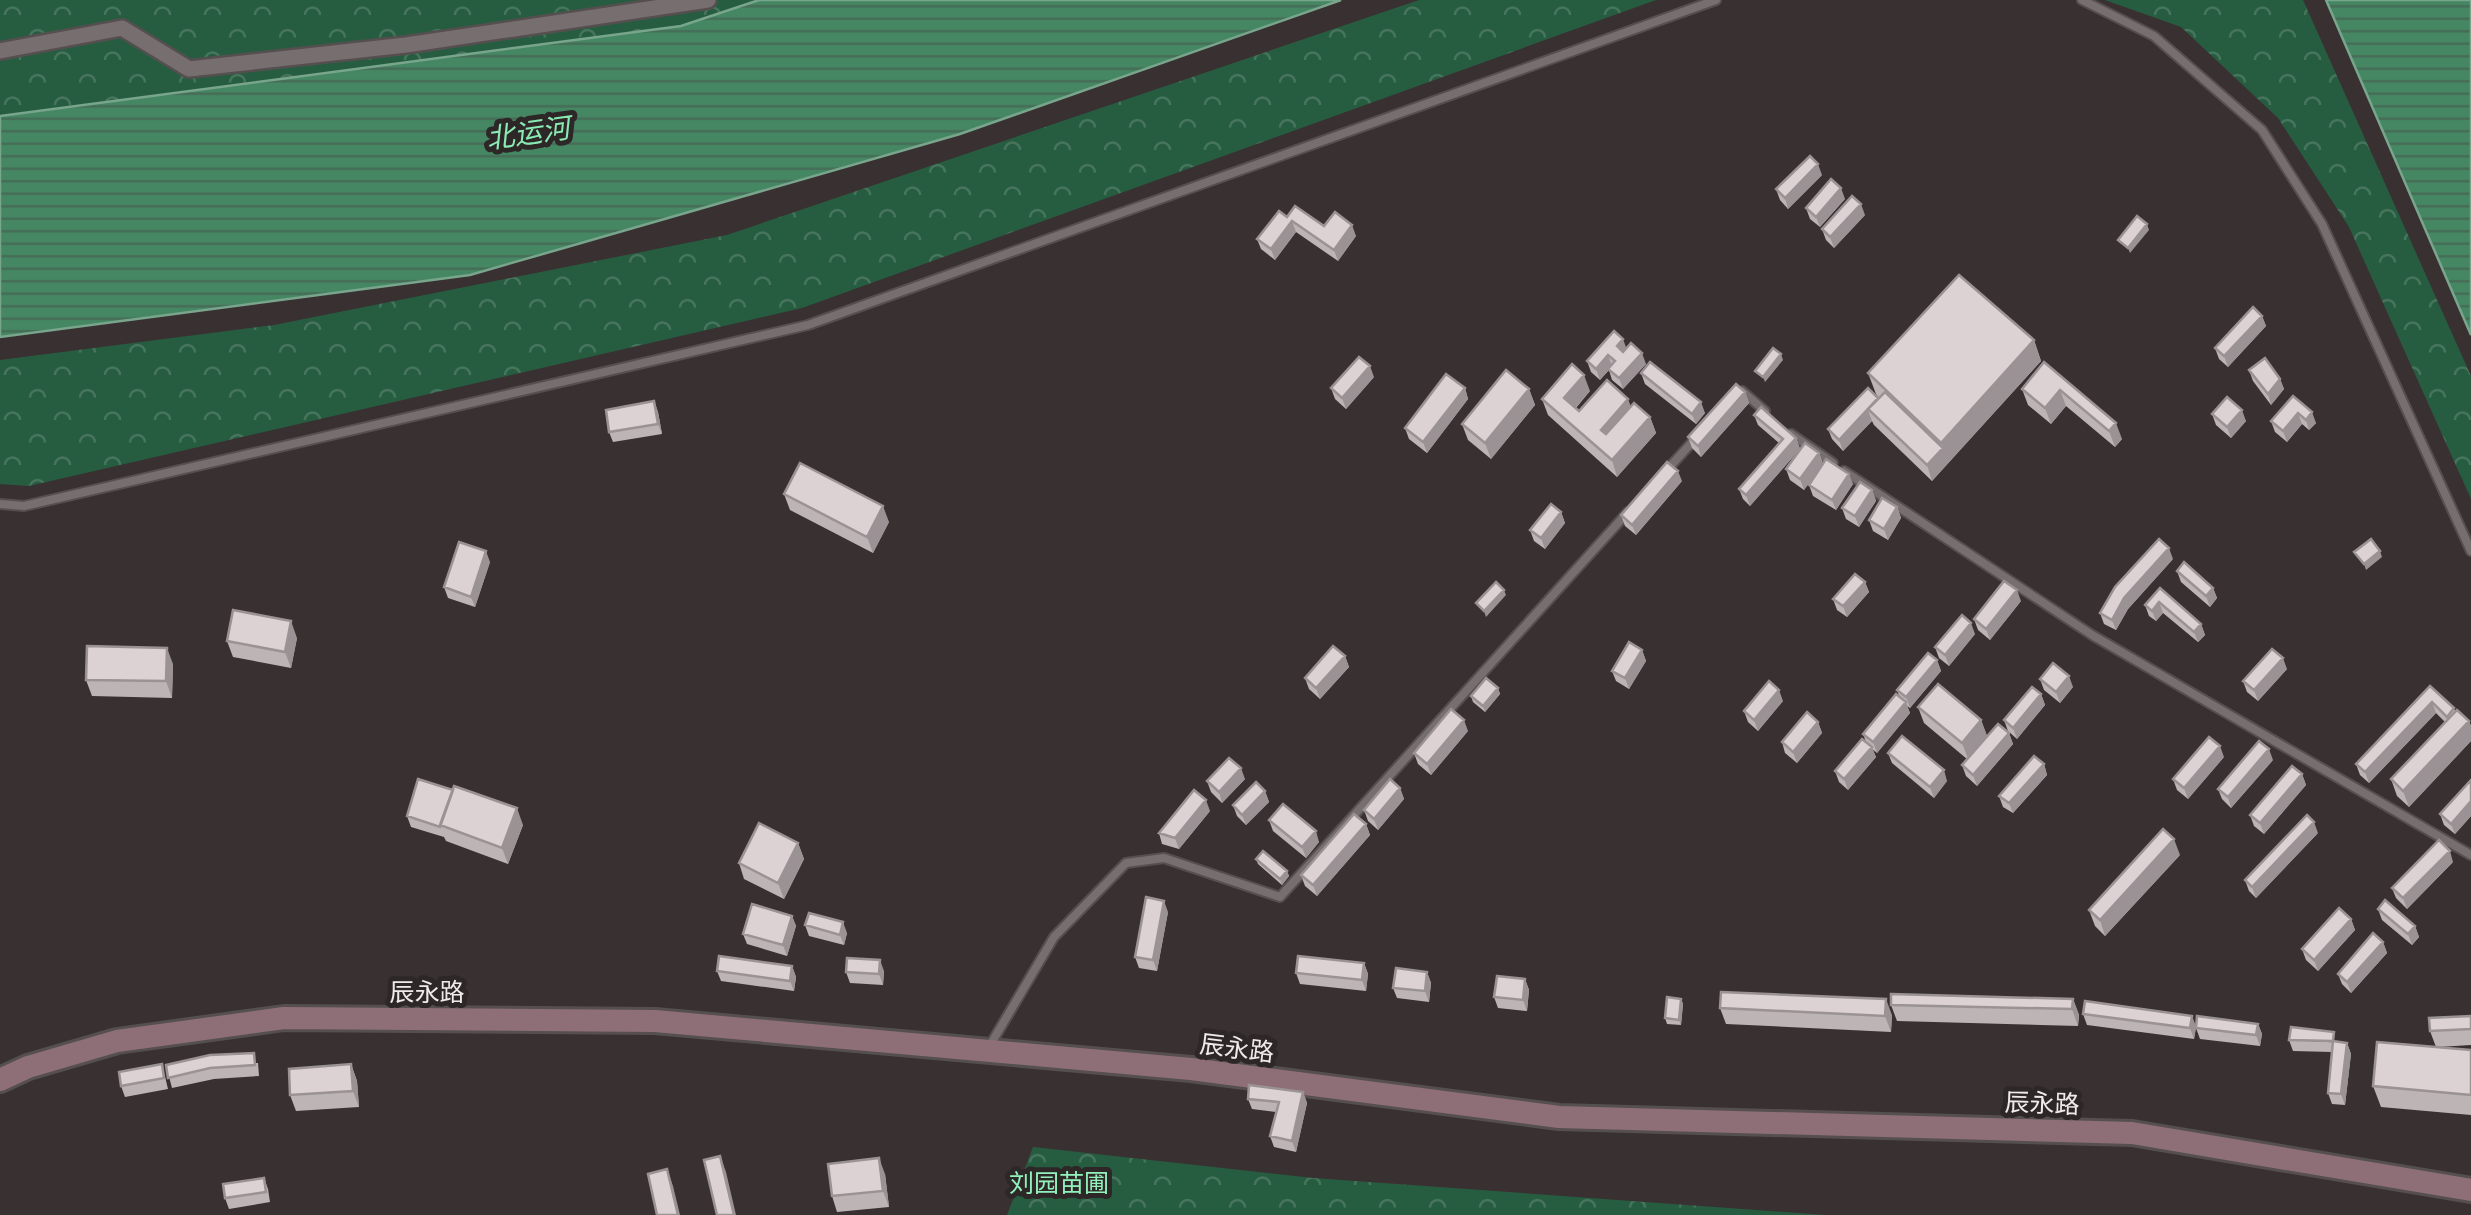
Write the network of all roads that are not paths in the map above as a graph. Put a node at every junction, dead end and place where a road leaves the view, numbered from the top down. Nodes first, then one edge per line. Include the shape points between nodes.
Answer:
1 (708, 0) edge
2 (1716, 0) edge
3 (2082, 0) edge
4 (0, 51) edge
5 (1727, 404) edge
6 (1769, 414) edge
7 (1783, 427) edge
8 (1700, 432) edge
9 (1661, 476) edge
10 (0, 504) edge
11 (1635, 505) edge
12 (2471, 551) edge
13 (2471, 855) edge
14 (987, 1051) junction
15 (0, 1080) edge
16 (2471, 1190) edge

1 - 4 street via 406,46 189,69 122,28
2 - 10 lane via 808,326 24,506
3 - 12 lane via 2154,36 2262,130 2322,224
5 - 6 lane via 1740,389
7 - 13 lane via 2092,635
8 - 9 lane
11 - 14 lane via 1280,897 1164,858 1126,863 1054,936
14 - 15 main road, 辰永路 via 655,1021 284,1018 117,1041
14 - 16 main road, 辰永路 via 1191,1069 1559,1117 2132,1133

